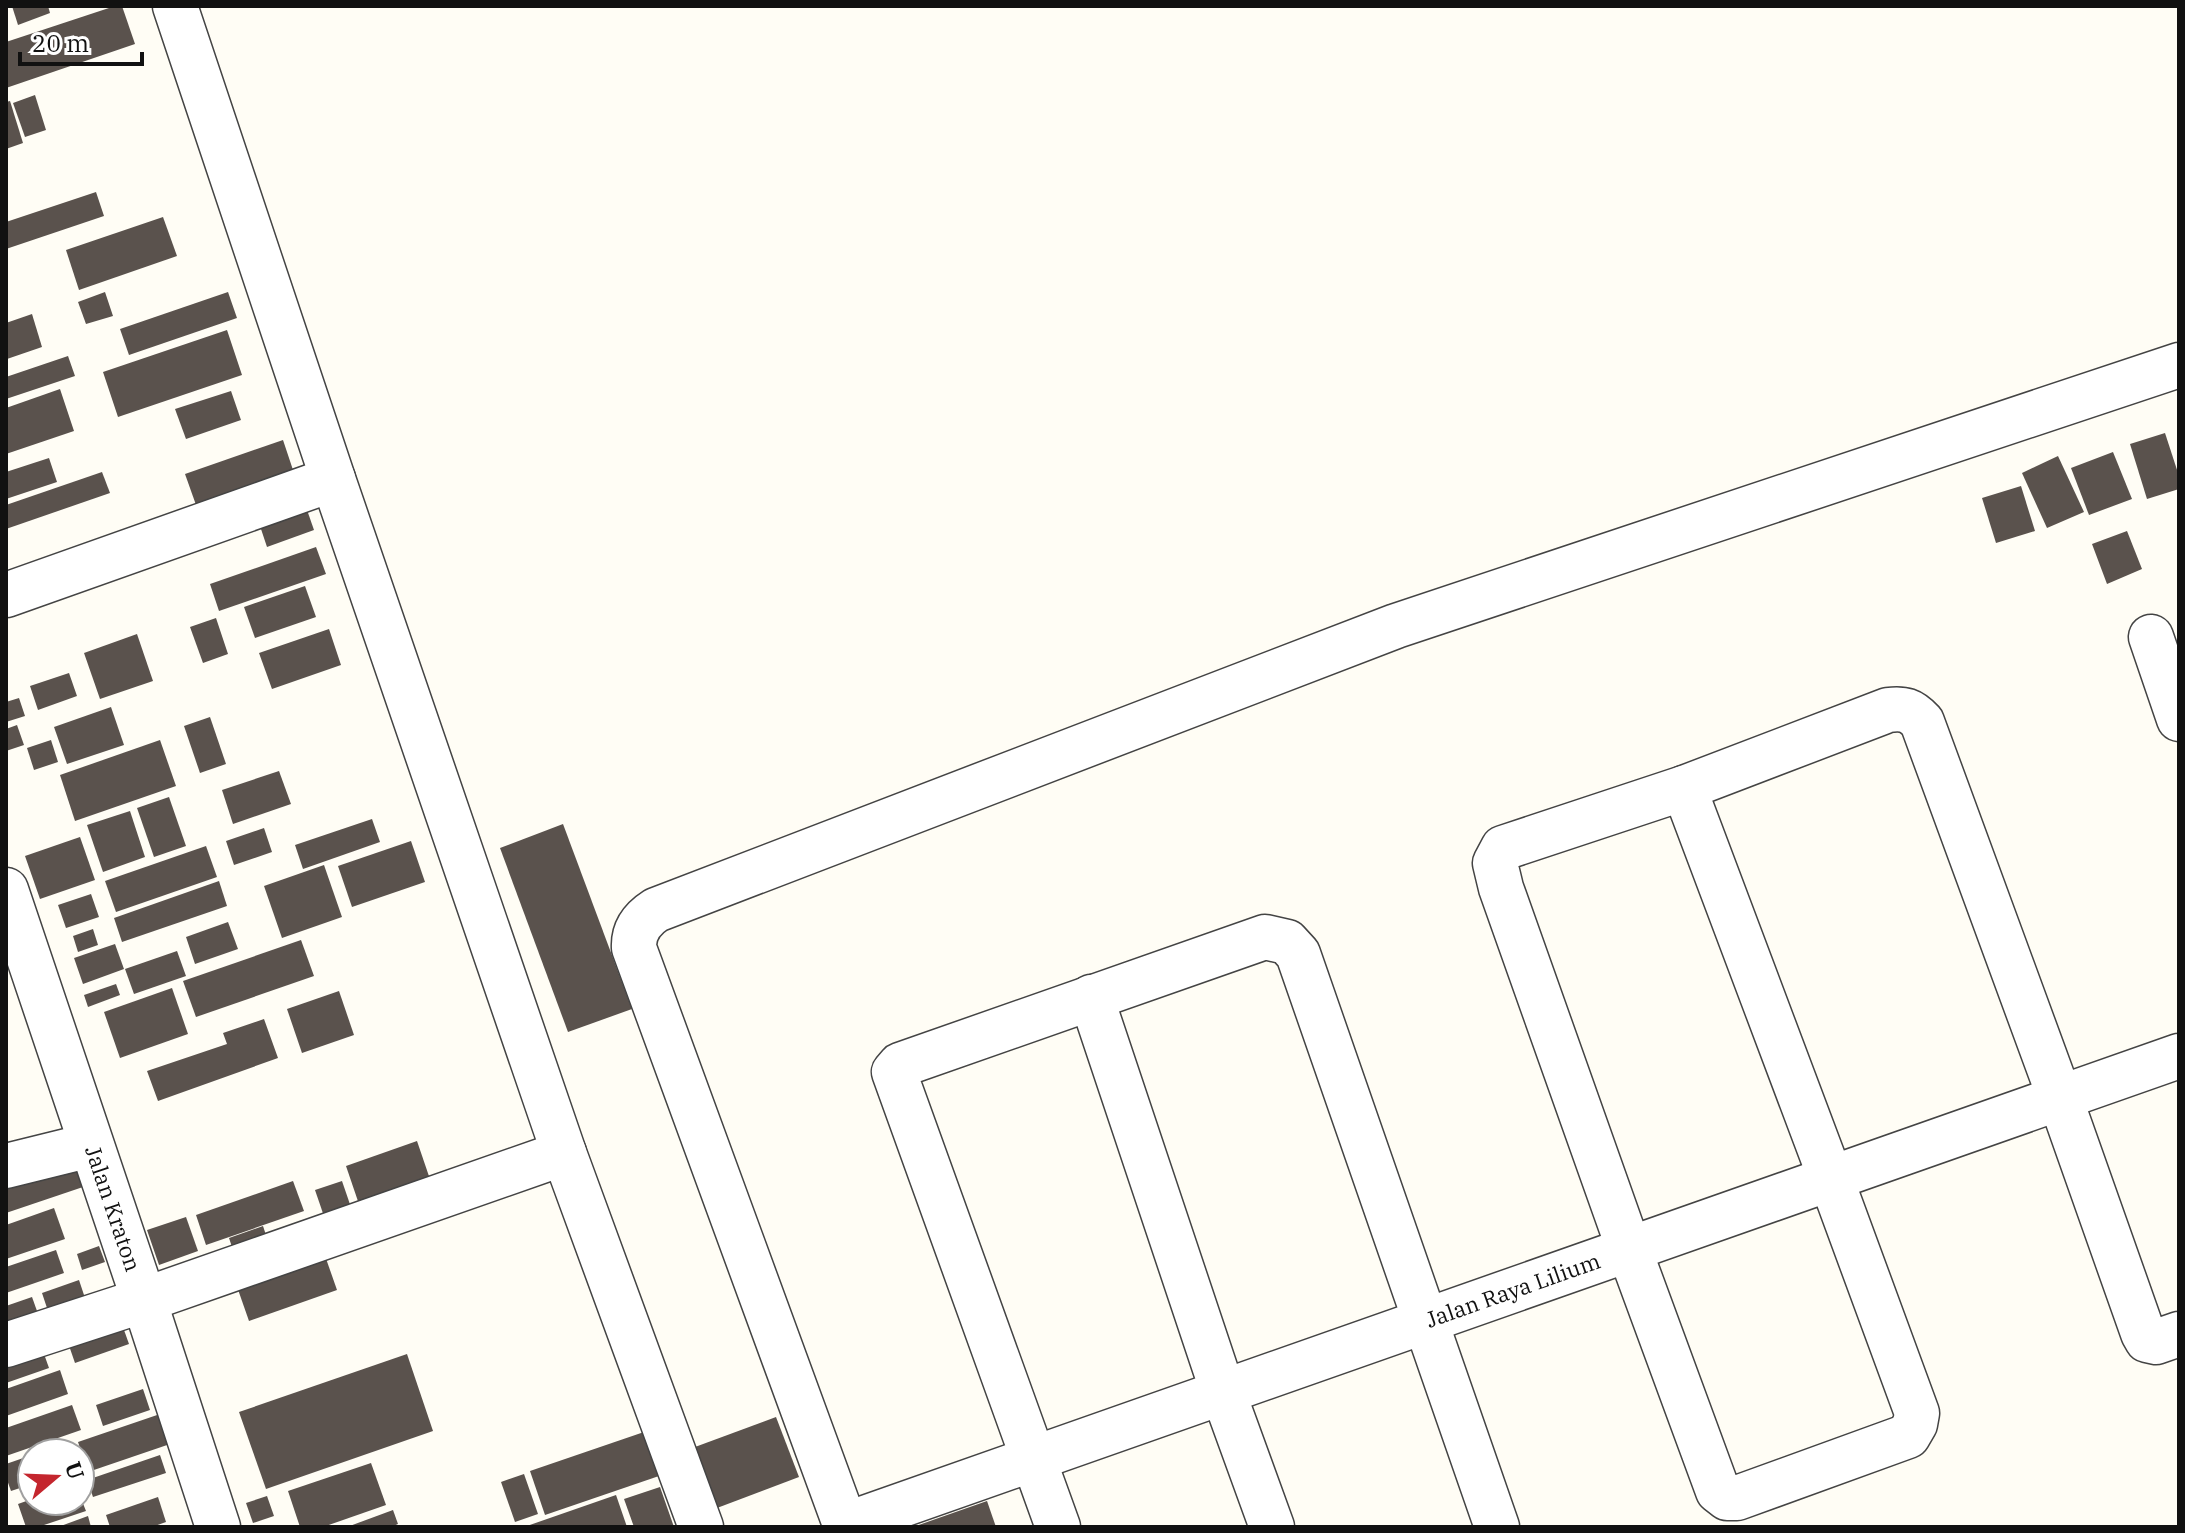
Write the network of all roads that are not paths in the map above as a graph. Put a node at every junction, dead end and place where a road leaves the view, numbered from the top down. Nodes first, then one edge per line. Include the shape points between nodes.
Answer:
1 (175, 6) edge
2 (2179, 365) edge
3 (333, 479) junction
4 (6, 595) edge
5 (2151, 637) dead end
6 (2179, 719) edge
7 (1684, 788) junction
8 (6, 890) edge
9 (1091, 997) junction
10 (2179, 1056) edge
11 (2060, 1098) junction
12 (91, 1145) junction
13 (564, 1153) junction
14 (6, 1166) edge
15 (1831, 1179) junction
16 (1629, 1249) junction
17 (144, 1300) junction
18 (1424, 1321) junction
19 (2179, 1334) edge
20 (6, 1345) edge
21 (1223, 1392) junction
22 (1034, 1459) junction
23 (845, 1526) edge
24 (218, 1527) edge
25 (701, 1527) edge
26 (1058, 1527) edge
27 (1272, 1527) edge
28 (1497, 1527) edge

1 - 3 street
2 - 23 street via 1396,626 650,914 639,925 634,948
3 - 4 street
3 - 13 street
5 - 6 street
7 - 11 street via 1888,710 1912,711 1922,722
7 - 15 street
7 - 16 street via 1503,848 1495,863
8 - 12 street, Jalan Kraton
9 - 18 street via 1265,937 1287,942 1298,954
9 - 21 street
9 - 22 street via 900,1065 894,1072
10 - 11 street, Jalan Raya Lilium
11 - 15 street, Jalan Raya Lilium
11 - 19 street via 2143,1333 2156,1342
12 - 14 street
12 - 17 street, Jalan Kraton
13 - 17 street
13 - 25 street
15 - 16 street, Jalan Raya Lilium
15 - 16 street via 1917,1413 1915,1424 1908,1436 1737,1498 1718,1491
16 - 18 street, Jalan Raya Lilium
17 - 20 street
17 - 24 street, Jalan Kraton
18 - 21 street, Jalan Raya Lilium
18 - 28 street
21 - 22 street, Jalan Raya Lilium
21 - 27 street
22 - 23 street, Jalan Raya Lilium
22 - 26 street

